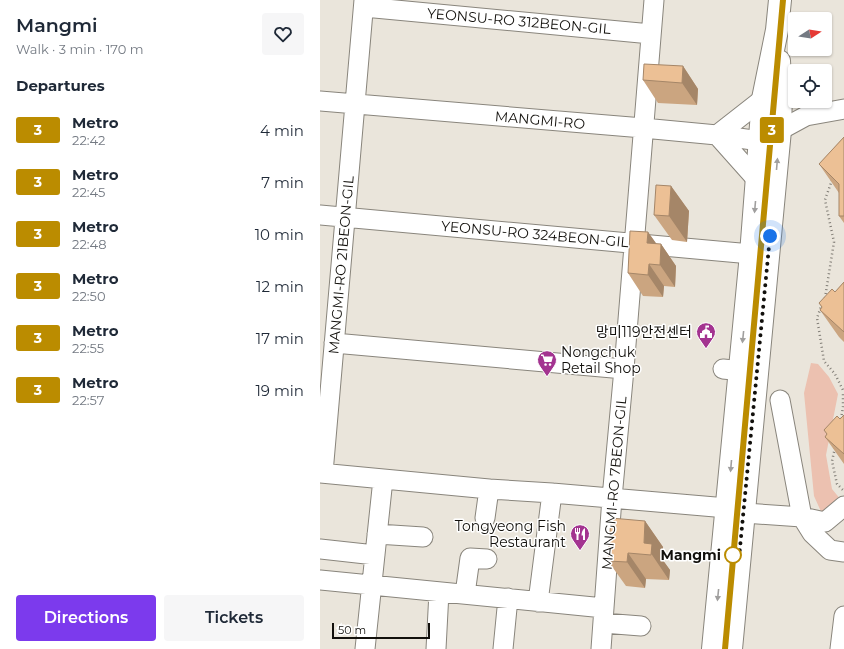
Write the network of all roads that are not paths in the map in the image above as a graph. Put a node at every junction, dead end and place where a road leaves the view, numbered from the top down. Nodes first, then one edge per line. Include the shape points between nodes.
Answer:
1 (654, 0) edge
2 (780, 0) edge
3 (364, 4) edge
4 (777, 30) junction
5 (651, 34) junction
6 (763, 99) junction
7 (320, 102) edge
8 (356, 105) junction
9 (844, 109) edge
10 (643, 128) junction
11 (780, 130) junction
12 (717, 135) junction
13 (760, 141) junction
14 (758, 181) junction
15 (320, 215) edge
16 (345, 217) junction
17 (634, 243) junction
18 (751, 254) junction
19 (334, 343) junction
20 (624, 369) junction
21 (740, 370) junction
22 (780, 400) dead end
23 (321, 473) edge
24 (383, 479) junction
25 (489, 490) junction
26 (552, 493) junction
27 (612, 498) junction
28 (844, 506) edge
29 (735, 511) junction
30 (802, 517) junction
31 (485, 518) dead end
32 (377, 534) junction
33 (423, 537) dead end
34 (320, 549) edge
35 (844, 552) edge
36 (375, 555) junction
37 (487, 559) dead end
38 (320, 580) edge
39 (372, 585) junction
40 (439, 592) junction
41 (465, 594) junction
42 (508, 598) junction
43 (538, 602) junction
44 (603, 615) junction
45 (844, 616) edge
46 (641, 626) dead end
47 (365, 649) edge
48 (436, 649) edge
49 (503, 649) edge
50 (600, 649) edge
51 (713, 649) edge
52 (731, 649) edge
53 (840, 649) edge

1 - 5 street, MANGMI-RO 7BEON-GIL
2 - 4 main road
3 - 5 street, YEONSU-RO 312BEON-GIL
3 - 8 street, MANGMI-RO 21BEON-GIL
4 - 6 main road
4 - 11 main road via 781,94
5 - 10 street, MANGMI-RO 7BEON-GIL
6 - 12 street
6 - 13 main road
7 - 8 street, MANGMI-RO
8 - 10 street, MANGMI-RO
8 - 16 street, MANGMI-RO 21BEON-GIL
9 - 11 street via 806,116
10 - 12 street, MANGMI-RO
10 - 17 street, MANGMI-RO 7BEON-GIL
11 - 13 street
21 -> 11 main road
12 - 13 street, MANGMI-RO
12 - 14 street
13 - 14 main road
14 -> 18 main road
15 - 16 street, YEONSU-RO 324BEON-GIL
16 - 17 street, YEONSU-RO 324BEON-GIL
16 - 19 street, MANGMI-RO 21BEON-GIL
17 - 18 street, YEONSU-RO 324BEON-GIL
17 - 20 street, MANGMI-RO 7BEON-GIL
18 -> 21 main road
19 - 20 street
19 - 23 street, MANGMI-RO 21BEON-GIL
20 - 27 street, MANGMI-RO 7BEON-GIL
21 - 29 main road
22 - 30 street
23 - 24 street
24 - 25 street
24 - 32 street
25 - 26 street
25 - 31 street
26 - 27 street
26 - 43 street
27 - 29 street
27 - 44 street, MANGMI-RO 7BEON-GIL
28 - 30 street via 825,522
29 - 30 street
29 -> 51 main road
29 - 52 main road
30 - 35 street via 812,533 830,550
32 - 33 street
32 - 36 street
34 - 36 street
36 - 39 street
37 - 41 street via 470,558
38 - 39 street
39 - 40 street
39 - 47 street
40 - 41 street
40 - 48 street
41 - 42 street
42 - 43 street
42 - 49 street
43 - 44 street
44 - 46 street
44 - 50 street, MANGMI-RO 7BEON-GIL
45 - 53 street

